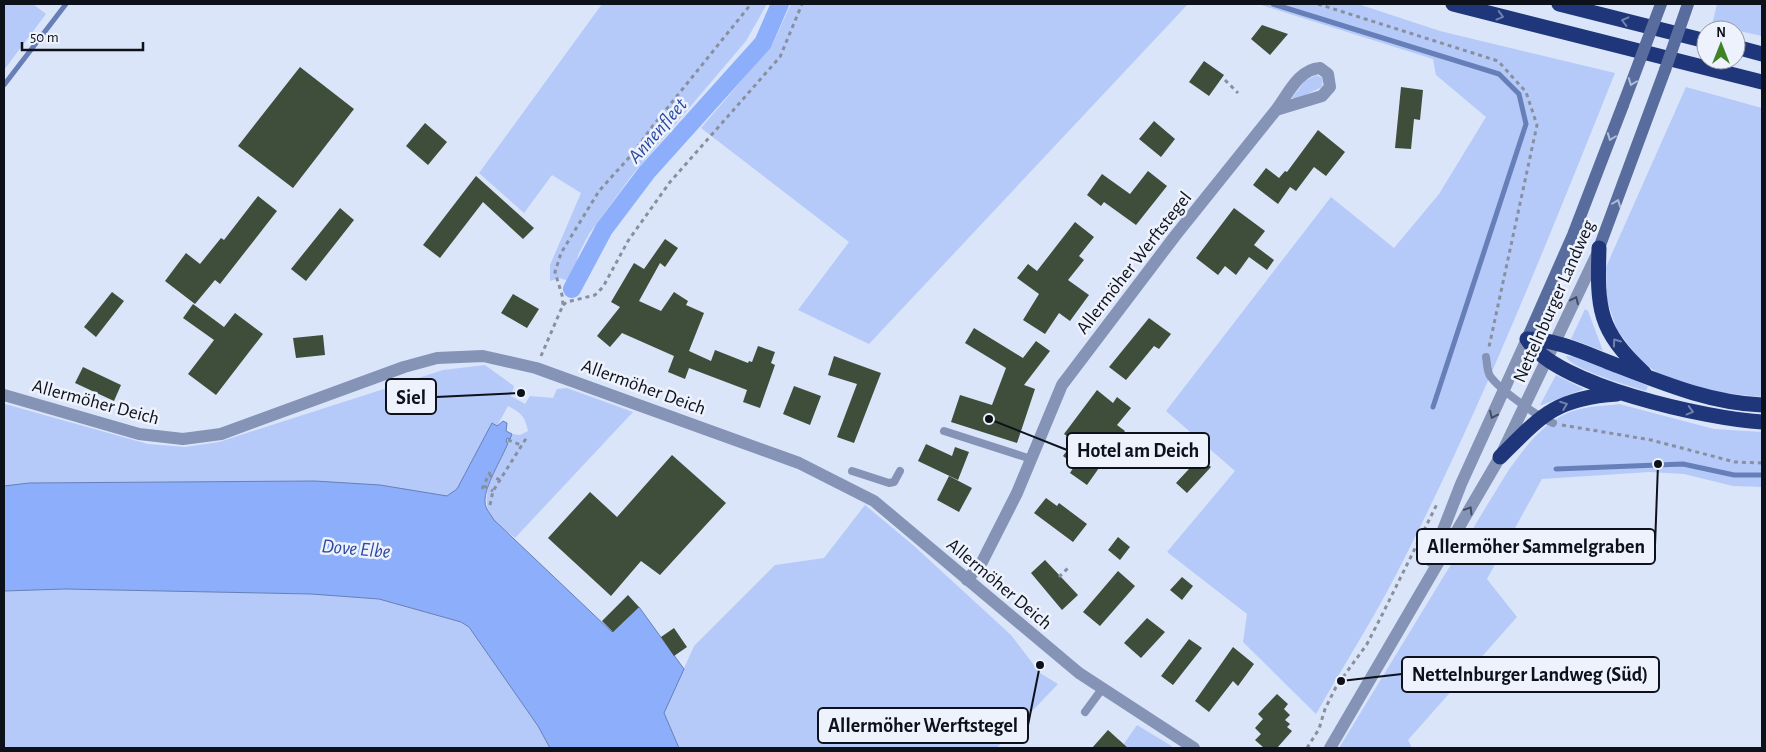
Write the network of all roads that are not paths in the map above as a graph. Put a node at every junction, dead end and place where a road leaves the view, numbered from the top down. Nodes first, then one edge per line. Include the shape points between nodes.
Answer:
1 (1453, 4) edge
2 (1559, 4) edge
3 (1661, 4) edge
4 (1688, 4) edge
5 (1696, 38) edge
6 (1746, 50) edge
7 (1762, 54) edge
8 (1739, 76) junction
9 (1762, 82) edge
10 (1762, 90) edge
11 (1276, 110) dead end
12 (1599, 248) junction
13 (1527, 339) junction
14 (1555, 344) junction
15 (1486, 357) road end
16 (1548, 359) junction
17 (1649, 378) junction
18 (1504, 391) junction
19 (1622, 393) junction
20 (4, 395) edge
21 (1526, 405) junction
22 (1762, 405) edge
23 (1546, 420) junction
24 (1762, 422) edge
25 (944, 431) dead end
26 (1500, 457) junction
27 (1031, 460) junction
28 (852, 471) dead end
29 (900, 471) dead end
30 (967, 580) junction
31 (1417, 596) junction
32 (1102, 689) junction
33 (1085, 712) dead end
34 (1194, 748) edge
35 (1330, 748) edge

1 -> 8 highway
5 -> 2 highway
3 -> 13 main road, Nettelnburger Landweg, bridge via 1573,235
12 -> 4 main road, Nettelnburger Landweg, bridge
6 - 7 highway
8 - 9 highway
8 - 10 highway
11 - 27 street, Allermöher Werftstegel via 1062,385
14 -> 12 street, Nettelnburger Landweg
17 -> 12 highway via 1630,361 1608,331 1598,297
13 - 14 highway
13 - 16 highway via 1539,354
13 - 18 street, Nettelnburger Landweg
14 - 16 street, Nettelnburger Landweg
14 - 17 highway
15 - 18 lane via 1489,375
16 - 19 highway via 1592,382
16 - 21 street, Nettelnburger Landweg
17 - 22 highway via 1723,400
18 - 21 lane
18 -> 31 street, Nettelnburger Landweg via 1461,484
23 -> 19 highway via 1561,405
19 -> 24 highway via 1702,414
20 - 30 street, Allermöher Deich via 139,434 183,439 221,434 404,367 438,358 483,356 536,368 799,463 874,500
21 - 23 lane
21 - 26 street, Nettelnburger Landweg
23 - 26 highway
25 - 27 lane
31 -> 26 street, Nettelnburger Landweg
27 - 30 street, Allermöher Werftstegel via 982,562
28 - 29 lane via 890,483
30 - 32 street, Allermöher Deich via 1050,651
31 - 35 street, Nettelnburger Landweg
32 - 33 lane
32 - 34 street, Allermöher Deich

